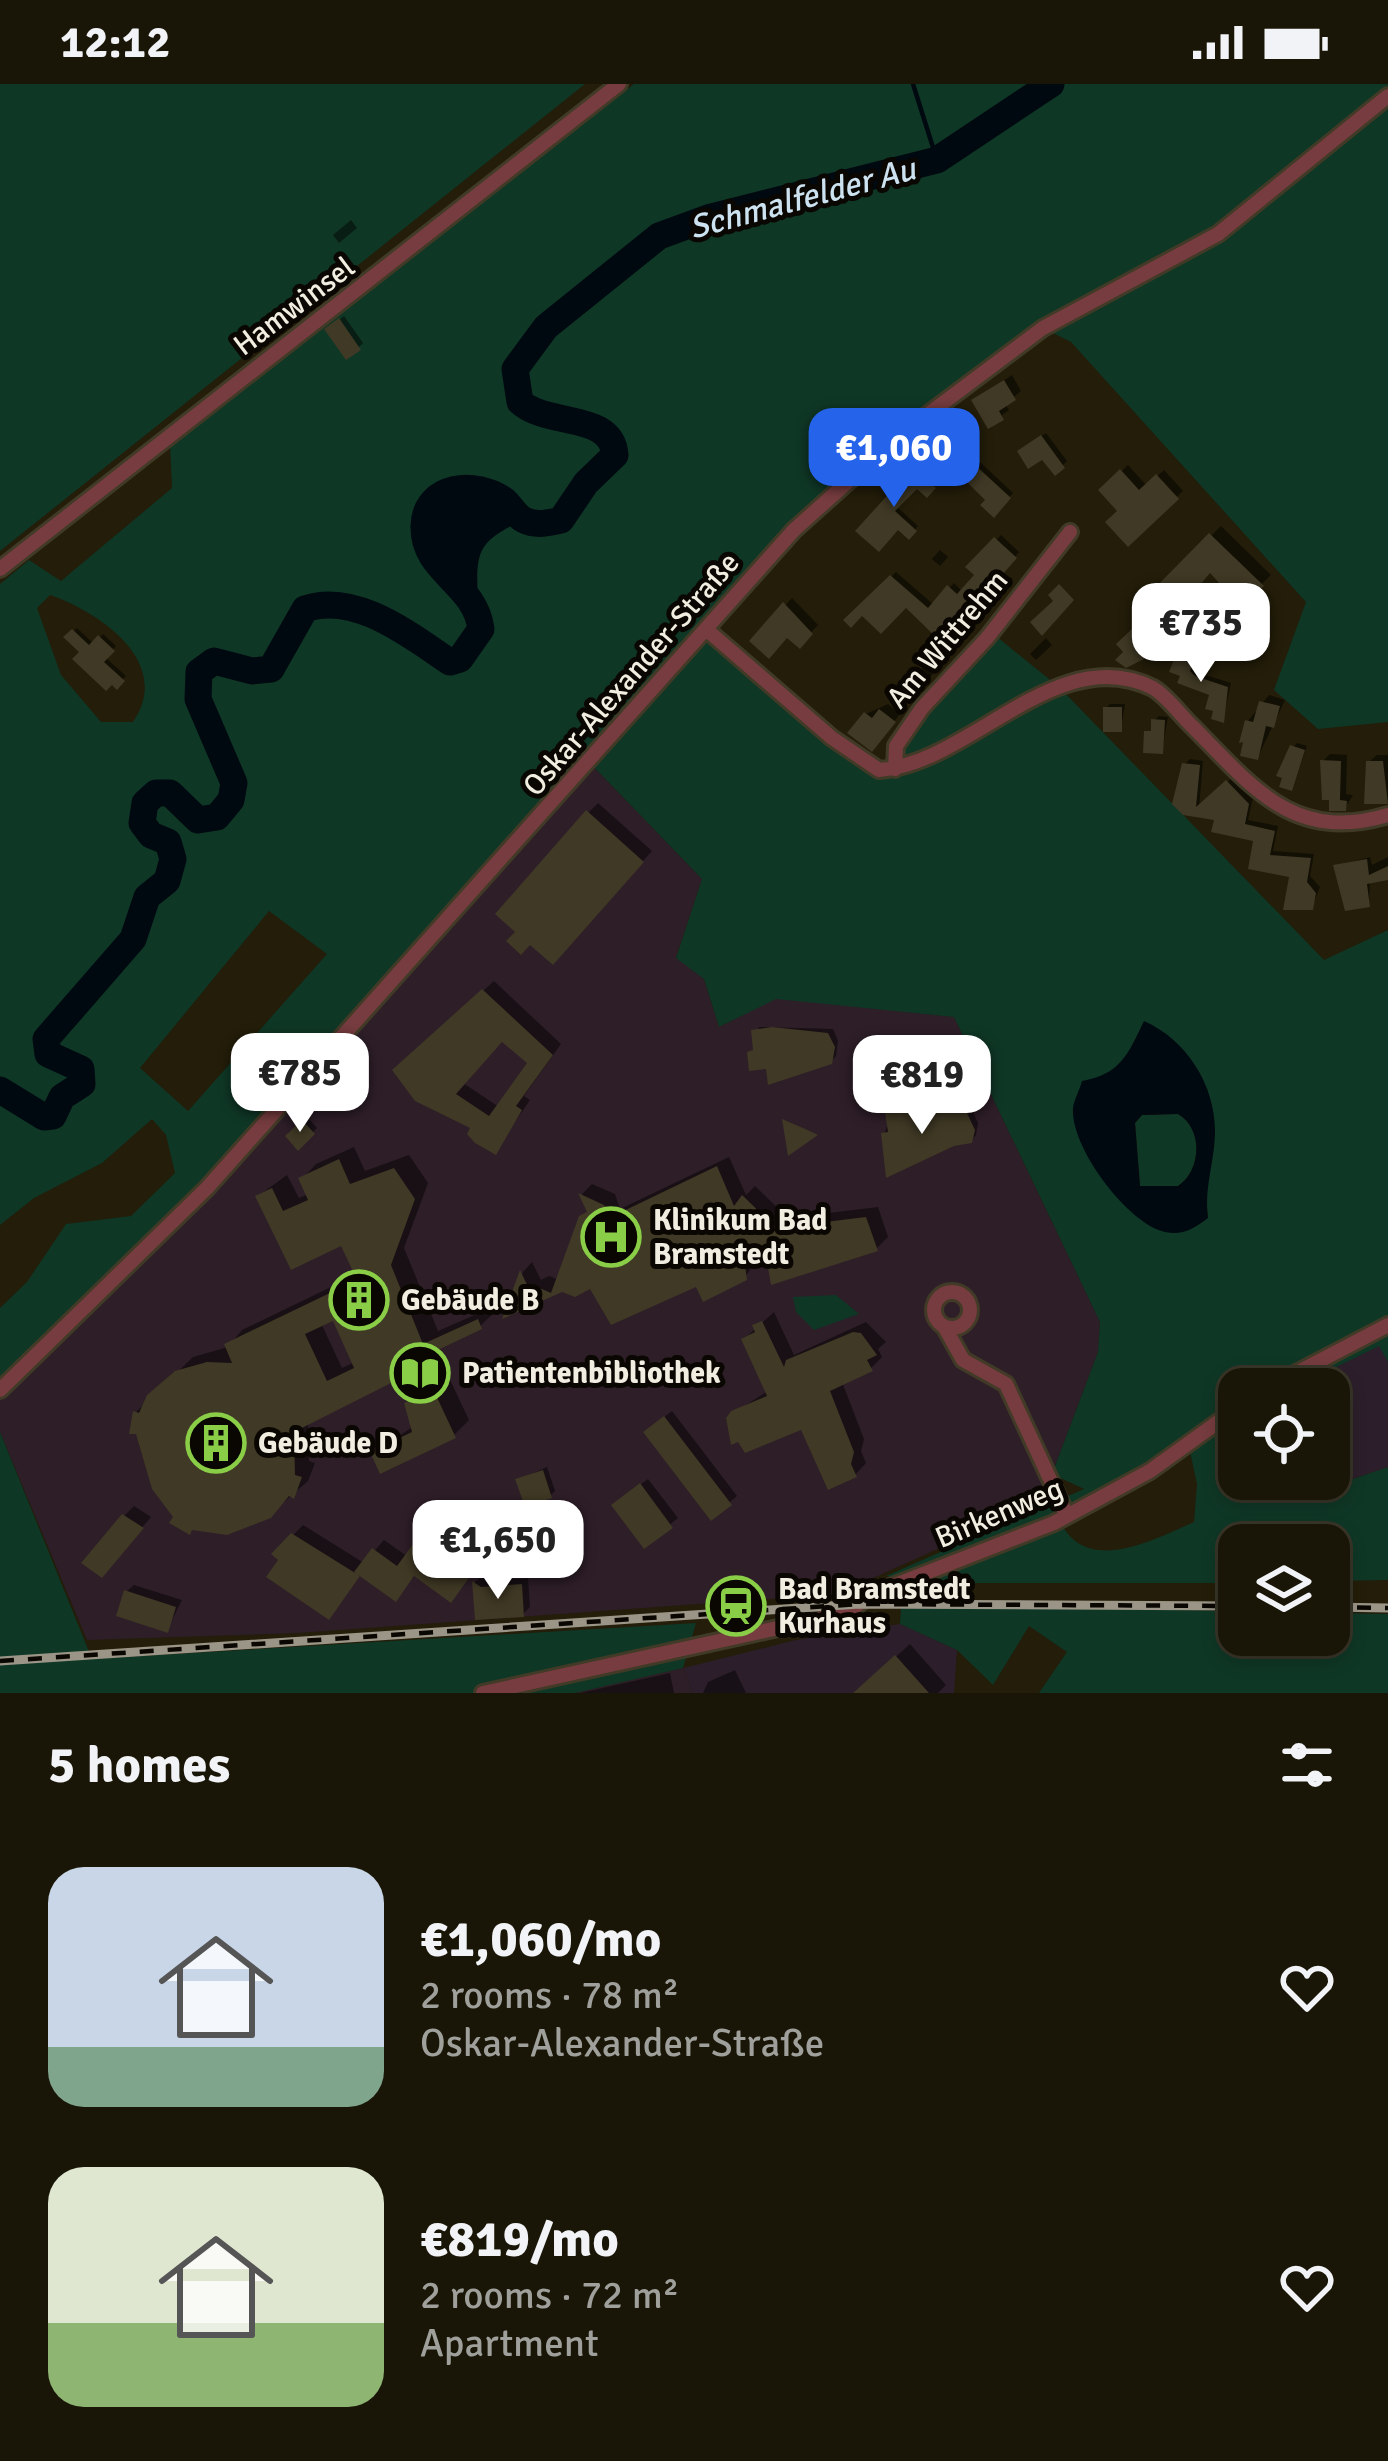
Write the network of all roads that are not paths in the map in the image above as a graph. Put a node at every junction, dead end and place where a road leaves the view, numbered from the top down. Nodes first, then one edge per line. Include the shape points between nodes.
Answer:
1 (620, 84) edge
2 (1388, 96) edge
3 (1070, 532) dead end
4 (0, 569) edge
5 (707, 631) junction
6 (896, 769) junction
7 (1388, 814) edge
8 (1388, 1325) edge
9 (944, 1327) dead end
10 (1306, 1368) edge
11 (0, 1390) edge
12 (1218, 1422) edge
13 (1067, 1516) junction
14 (483, 1693) edge

1 - 4 street, Hamwinsel
2 - 5 street, Oskar-Alexander-Straße via 1218,234 1042,328 898,436 794,530
3 - 6 street, Am Wittrehm via 922,708 896,746
5 - 6 street via 862,761
5 - 11 street, Oskar-Alexander-Straße via 207,1188
6 - 7 street via 1060,688 1104,676 1155,689 1233,768 1299,815 1336,826
8 - 10 street
9 - 13 street via 963,1360 1006,1384
12 - 13 street, Birkenweg
13 - 14 street, Birkenweg via 872,1594 846,1613

